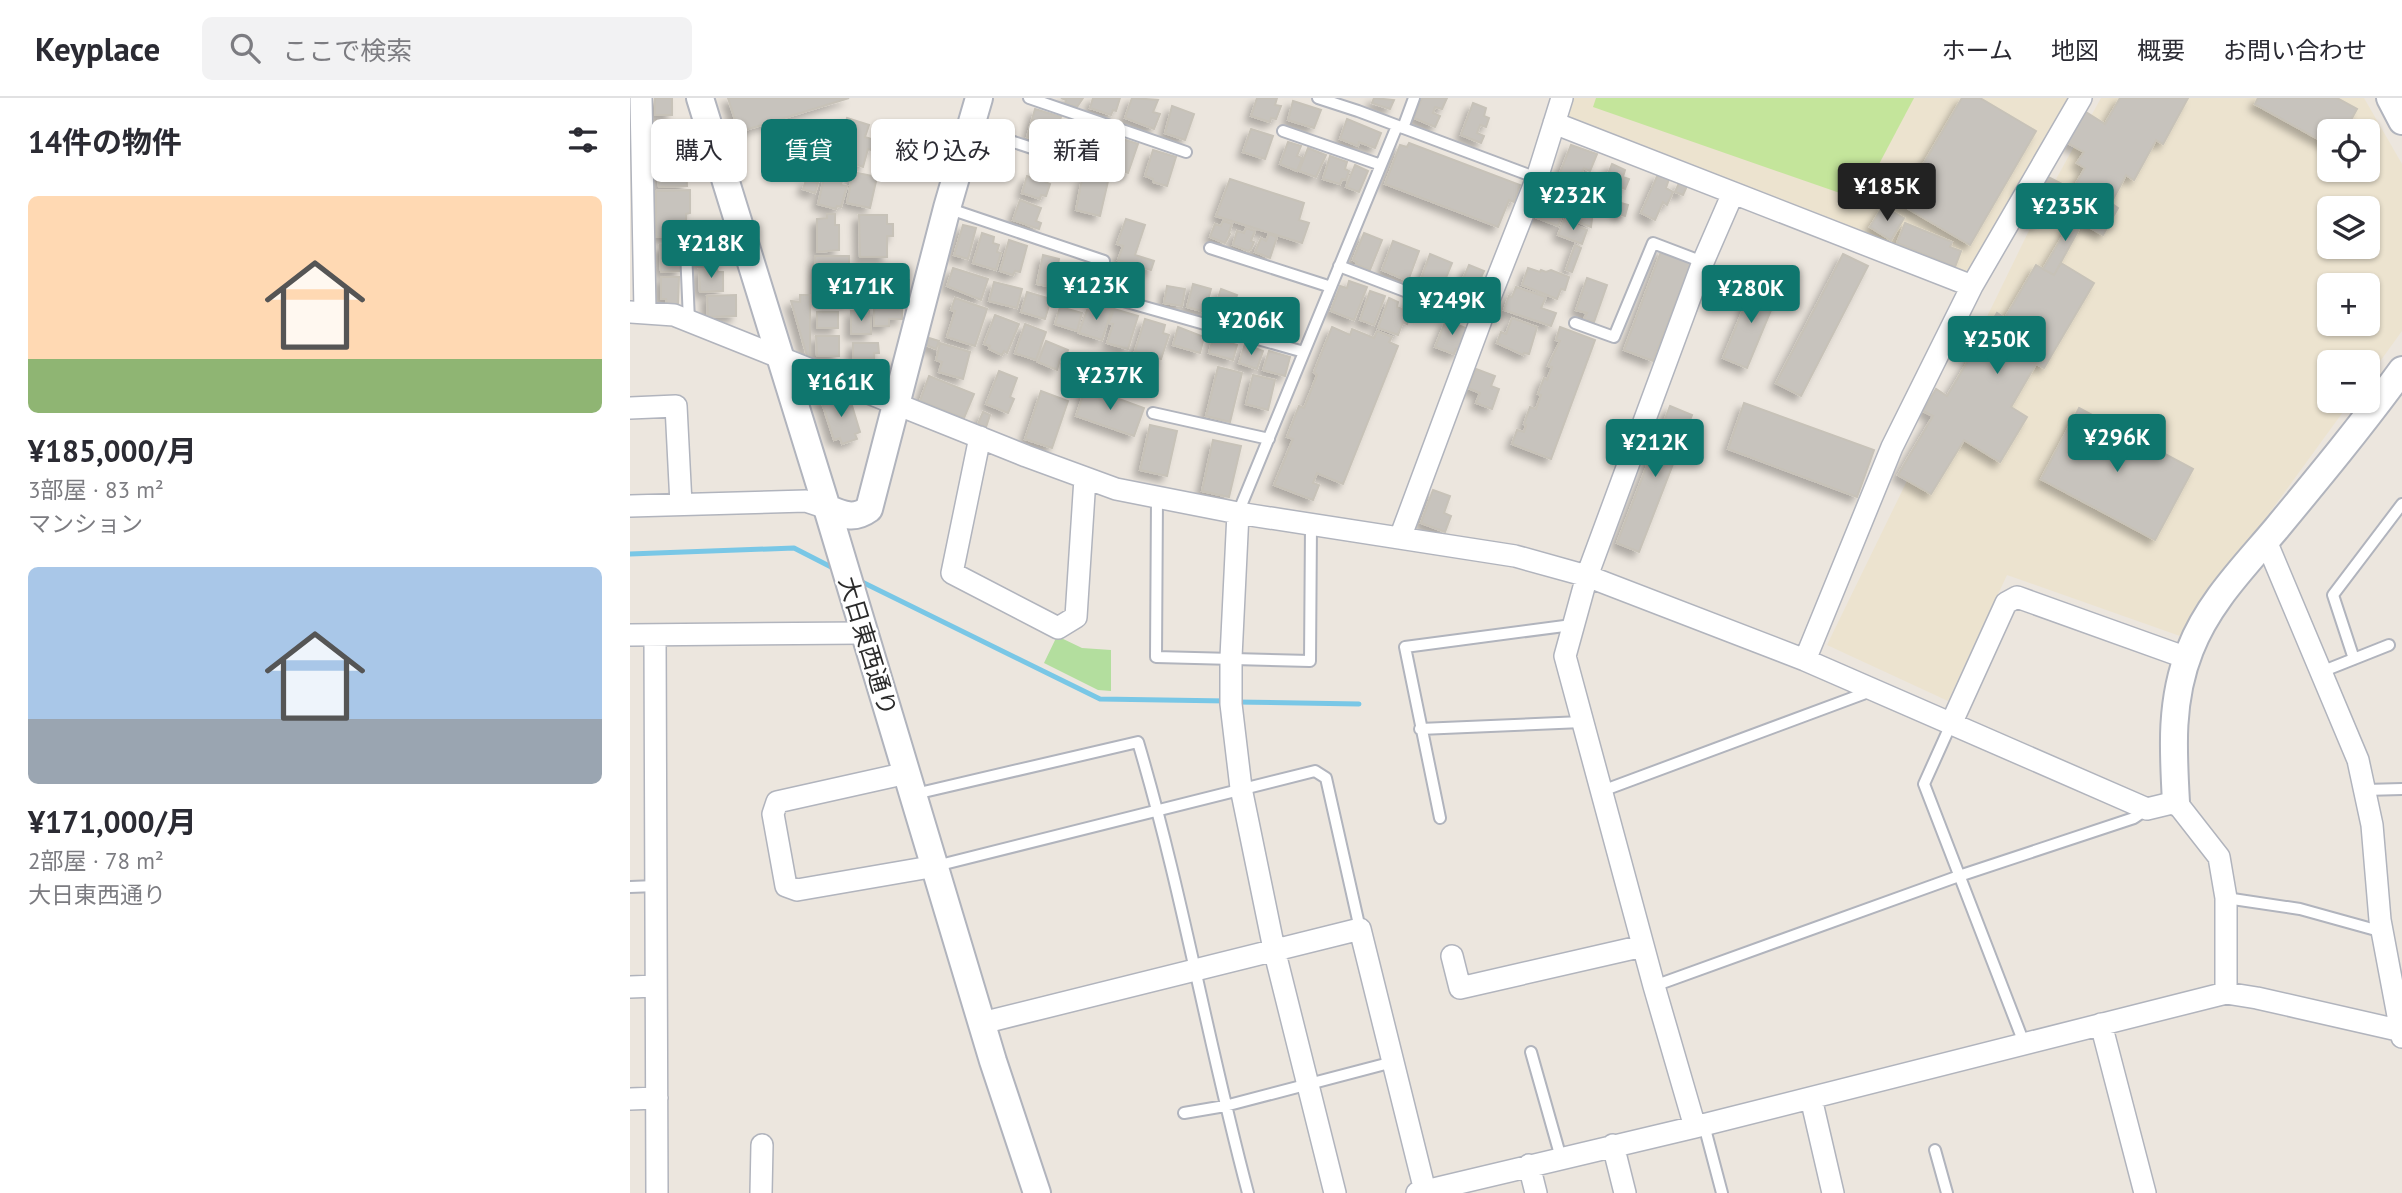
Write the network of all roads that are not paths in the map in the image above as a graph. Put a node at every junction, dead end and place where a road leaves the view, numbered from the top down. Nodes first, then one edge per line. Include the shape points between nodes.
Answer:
1 (641, 98) edge
2 (700, 98) edge
3 (979, 98) edge
4 (1029, 98) edge
5 (1318, 98) edge
6 (1363, 98) edge
7 (1414, 98) edge
8 (1562, 98) edge
9 (2081, 98) edge
10 (2390, 98) edge
11 (1358, 111) junction
12 (973, 119) edge
13 (2402, 121) edge
14 (1554, 123) junction
15 (1400, 127) junction
16 (1283, 131) dead end
17 (636, 135) edge
18 (1186, 152) dead end
19 (1381, 165) junction
20 (1537, 178) junction
21 (955, 182) edge
22 (1733, 193) junction
23 (947, 208) junction
24 (637, 219) edge
25 (1210, 248) dead end
26 (686, 250) dead end
27 (1703, 262) junction
28 (1339, 266) junction
29 (1972, 286) junction
30 (1331, 287) junction
31 (638, 312) edge
32 (1481, 320) junction
33 (689, 321) junction
34 (1575, 323) dead end
35 (1304, 352) junction
36 (780, 357) junction
37 (2400, 376) edge
38 (897, 402) junction
39 (630, 408) edge
40 (1153, 413) dead end
41 (980, 437) junction
42 (1269, 439) junction
43 (1085, 478) junction
44 (1157, 498) junction
45 (681, 504) junction
46 (2402, 504) edge
47 (630, 506) edge
48 (827, 508) junction
49 (1238, 513) junction
50 (1311, 525) junction
51 (1400, 538) junction
52 (2266, 541) junction
53 (1587, 576) junction
54 (1572, 625) junction
55 (863, 632) junction
56 (630, 635) edge
57 (655, 635) junction
58 (2389, 645) dead end
59 (1231, 657) junction
60 (2187, 658) junction
61 (2354, 659) junction
62 (1805, 660) junction
63 (2321, 672) junction
64 (1873, 690) junction
65 (1582, 722) junction
66 (1951, 724) junction
67 (1420, 729) junction
68 (910, 784) junction
69 (1241, 788) junction
70 (2402, 789) edge
71 (2365, 790) junction
72 (1602, 791) junction
73 (2176, 802) junction
74 (1158, 809) junction
75 (2147, 809) junction
76 (1440, 818) dead end
77 (936, 866) junction
78 (1959, 876) junction
79 (656, 886) junction
80 (630, 887) edge
81 (2226, 898) junction
82 (1360, 929) junction
83 (2382, 932) junction
84 (1643, 946) junction
85 (1274, 948) junction
86 (1452, 956) dead end
87 (1194, 969) junction
88 (656, 986) junction
89 (1654, 986) junction
90 (630, 987) edge
91 (2226, 993) junction
92 (982, 1023) junction
93 (2101, 1024) junction
94 (2402, 1033) edge
95 (2024, 1043) junction
96 (1531, 1052) dead end
97 (1393, 1062) junction
98 (1306, 1084) junction
99 (657, 1098) junction
100 (1811, 1098) junction
101 (630, 1099) edge
102 (1225, 1106) junction
103 (1184, 1113) dead end
104 (1699, 1126) junction
105 (762, 1145) dead end
106 (1613, 1145) junction
107 (1935, 1150) dead end
108 (1561, 1158) junction
109 (1529, 1166) junction
110 (1430, 1191) edge
111 (657, 1193) edge
112 (761, 1193) edge
113 (1037, 1193) edge
114 (1248, 1193) edge
115 (1335, 1193) edge
116 (1536, 1193) edge
117 (1625, 1193) edge
118 (1722, 1193) edge
119 (1833, 1193) edge
120 (1947, 1193) edge
121 (2145, 1193) edge

1 - 17 street
2 - 36 street, 大日東西通り
3 - 12 street
4 - 18 lane
5 - 11 lane
6 - 11 lane
7 - 15 lane
8 - 14 street
9 - 29 street
10 - 13 street
11 - 15 lane
14 - 20 street
14 - 22 street
15 - 19 lane
15 - 20 lane
16 - 19 lane
17 - 24 street
19 - 28 lane
20 - 32 street
21 - 23 street
22 - 27 street
22 - 29 street
23 - 35 lane via 1104,261 1095,293
23 - 38 street
24 - 31 street
25 - 30 lane
26 - 33 lane
27 - 34 lane via 1653,243 1614,337
27 - 53 street
28 - 30 lane
28 - 32 lane
29 - 62 street via 1892,447
30 - 35 lane
31 - 33 street
32 - 51 street
33 - 36 street
35 - 42 lane
36 - 38 street
36 - 48 street, 大日東西通り
37 - 52 street
38 - 41 street
38 - 48 street via 869,509 860,516
39 - 45 street via 676,406
40 - 42 lane
41 - 43 street
41 - 43 street via 952,573 1058,628 1076,617
42 - 49 lane
43 - 44 street
44 - 49 street
44 - 59 lane via 1156,657
45 - 47 street
45 - 48 street via 806,501
46 - 61 lane via 2333,596
48 - 55 street, 大日東西通り
49 - 50 street
49 - 59 street
50 - 51 street
50 - 59 lane via 1310,662
51 - 53 street via 1515,556
52 - 60 street via 2213,606
52 - 63 street
53 - 54 street
53 - 62 street
54 - 65 street via 1565,656
54 - 67 lane via 1405,647
55 - 57 street
55 - 68 street, 大日東西通り
56 - 57 street
57 - 79 street
58 - 61 lane
59 - 69 street via 1231,704
60 - 66 street via 2017,597 2006,603
60 - 73 street via 2173,726
61 - 63 lane
62 - 64 street
63 - 71 street via 2358,760
64 - 66 street
64 - 72 lane
65 - 67 lane
65 - 72 street
66 - 75 street
66 - 78 lane via 1924,784
67 - 76 lane
68 - 74 lane via 1138,742
68 - 77 street, 大日東西通り
68 - 77 street via 777,802 773,814 786,886 797,890
69 - 74 lane
69 - 82 lane via 1315,771 1326,778
69 - 85 street
70 - 71 lane
71 - 83 street
72 - 84 street
73 - 75 street
73 - 81 street via 2219,857
74 - 77 lane
74 - 87 lane
75 - 78 lane via 2134,818
77 - 92 street, 大日東西通り
78 - 89 lane
78 - 95 lane
79 - 80 lane
79 - 88 street
81 - 83 lane via 2300,909
81 - 91 street
82 - 85 street
82 - 97 street
83 - 94 street
84 - 86 street via 1460,988
84 - 89 street
85 - 87 street
85 - 98 street
87 - 92 street
87 - 102 lane
88 - 90 street
88 - 99 street
89 - 104 street
91 - 93 street
91 - 94 street
92 - 113 street, 大日東西通り
93 - 95 street
93 - 121 street
95 - 100 street
96 - 108 lane
97 - 98 lane
97 - 110 street
98 - 102 lane
98 - 115 street
99 - 101 street
99 - 111 street
100 - 104 street
100 - 119 street
102 - 103 lane
102 - 114 lane
104 - 106 street
104 - 118 lane
105 - 112 street
106 - 108 street
106 - 117 street
107 - 120 lane
108 - 109 street
109 - 110 street
109 - 116 street

